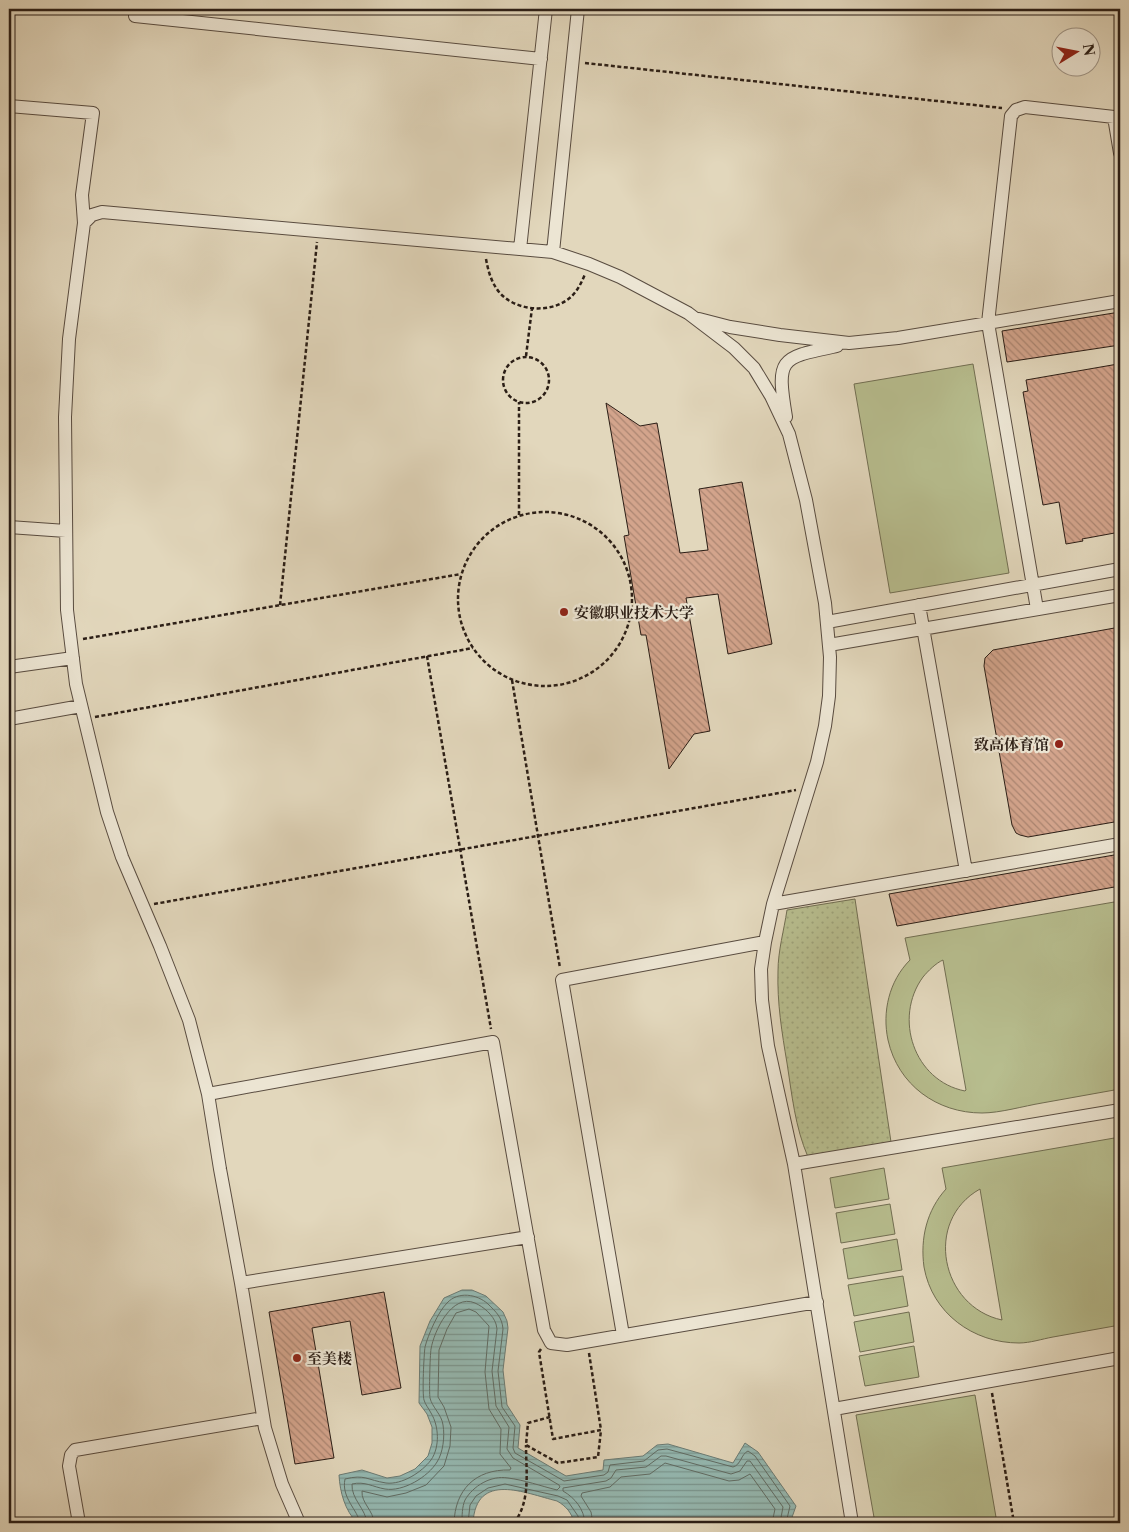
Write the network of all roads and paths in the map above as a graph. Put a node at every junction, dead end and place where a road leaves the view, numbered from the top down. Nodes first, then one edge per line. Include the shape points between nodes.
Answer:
1 (546, 9) edge
2 (578, 9) edge
3 (135, 16) dead end
4 (541, 59) junction
5 (573, 62) junction
6 (9, 106) edge
7 (1016, 110) junction
8 (1120, 153) edge
9 (84, 223) junction
10 (318, 230) junction
11 (483, 246) junction
12 (520, 249) junction
13 (553, 252) junction
14 (589, 264) junction
15 (1120, 301) edge
16 (532, 308) junction
17 (694, 318) junction
18 (988, 324) junction
19 (849, 343) junction
20 (526, 356) junction
21 (520, 402) junction
22 (789, 434) junction
23 (519, 515) junction
24 (9, 527) edge
25 (66, 531) junction
26 (1120, 569) edge
27 (461, 574) junction
28 (1032, 585) junction
29 (1120, 594) edge
30 (280, 605) junction
31 (919, 605) junction
32 (1036, 609) junction
33 (827, 622) junction
34 (923, 629) junction
35 (71, 641) junction
36 (829, 646) junction
37 (473, 648) junction
38 (427, 656) junction
39 (73, 658) junction
40 (9, 667) edge
41 (512, 680) junction
42 (81, 706) junction
43 (9, 719) edge
44 (84, 719) junction
45 (809, 788) junction
46 (538, 836) junction
47 (1120, 844) edge
48 (460, 849) junction
49 (966, 871) junction
50 (773, 904) junction
51 (142, 906) junction
52 (765, 942) junction
53 (562, 980) junction
54 (493, 1042) junction
55 (208, 1094) junction
56 (1120, 1110) edge
57 (794, 1164) junction
58 (528, 1237) junction
59 (241, 1283) junction
60 (816, 1302) junction
61 (623, 1335) junction
62 (548, 1340) junction
63 (588, 1341) junction
64 (1120, 1358) edge
65 (990, 1381) junction
66 (834, 1409) junction
67 (550, 1417) junction
68 (263, 1418) junction
69 (601, 1430) junction
70 (526, 1445) junction
71 (79, 1523) edge
72 (299, 1523) edge
73 (514, 1523) edge
74 (852, 1523) edge
75 (1014, 1523) edge

1 - 4 lane
2 - 5 lane
3 - 4 lane
4 - 12 lane
5 - 7 path
5 - 13 lane
6 - 9 lane via 93,113 82,194
7 - 8 lane via 1025,107 1114,117
7 - 18 lane via 1011,116
9 - 10 lane via 92,215 109,211
9 - 25 lane via 64,417
10 - 11 lane
10 - 30 path
11 - 12 lane
11 - 16 path via 488,270 498,290 512,302
12 - 13 lane
13 - 14 lane
14 - 16 path via 579,287 567,300 543,309
14 - 17 lane via 620,277
15 - 18 lane
16 - 20 path
17 - 19 lane via 738,329
17 - 22 lane via 734,348 754,368
18 - 19 lane
18 - 28 lane
19 - 22 lane via 799,354 785,365 781,386
20 - 21 path via 512,360 504,372 507,394
20 - 21 path via 545,366 549,387 534,402
21 - 23 path
22 - 33 lane via 806,500
23 - 27 path via 496,526 477,543
23 - 41 path via 562,513 586,521 600,531 622,557 632,590 632,607 626,631 613,654 587,676 554,686
24 - 25 lane
25 - 35 lane via 67,610
26 - 28 lane
27 - 30 path
27 - 37 path via 458,608 461,625
28 - 31 lane
28 - 32 lane
29 - 32 lane
30 - 35 path
31 - 33 lane
31 - 34 lane
32 - 34 lane
33 - 36 lane
34 - 36 lane
34 - 49 lane
35 - 39 lane
36 - 45 lane via 826,719
37 - 38 path
37 - 41 path via 490,667
38 - 44 path
38 - 48 path
39 - 40 lane
39 - 42 lane
41 - 46 path
42 - 43 lane
42 - 44 lane
44 - 51 lane via 106,812
45 - 46 path
45 - 50 lane
46 - 48 path
46 - 53 path
47 - 49 lane
48 - 51 path
48 - 54 path
49 - 50 lane
50 - 52 lane
51 - 55 lane via 189,1020
52 - 53 lane
52 - 57 lane via 761,969 768,1046
53 - 61 lane
54 - 55 lane
54 - 58 lane
55 - 59 lane
56 - 57 lane
57 - 60 lane
58 - 59 lane
58 - 62 lane
59 - 68 lane
60 - 61 lane
60 - 66 lane
61 - 63 lane
62 - 63 lane via 560,1345
62 - 67 path via 539,1352
63 - 69 path
64 - 65 lane
65 - 66 lane
65 - 75 path
66 - 74 lane
67 - 69 path via 553,1439
67 - 70 path via 528,1423
68 - 71 lane via 75,1450 70,1466
68 - 72 lane via 282,1484
69 - 70 path via 598,1456 558,1462
70 - 73 path via 526,1499

